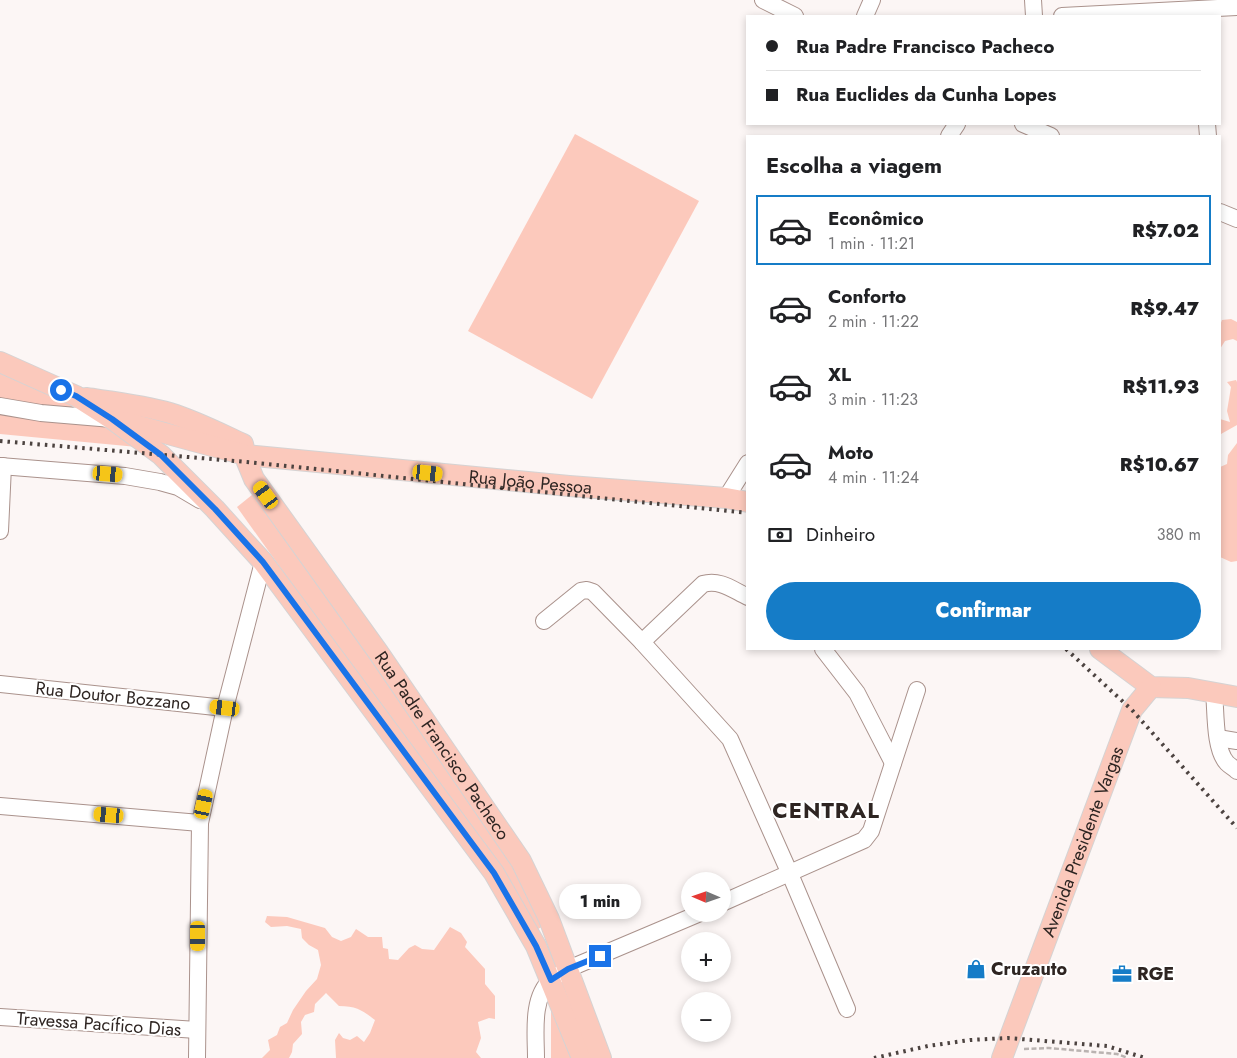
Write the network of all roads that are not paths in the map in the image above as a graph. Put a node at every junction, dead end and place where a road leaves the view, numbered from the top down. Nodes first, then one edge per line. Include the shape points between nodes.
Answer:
1 (762, 0) edge
2 (872, 0) edge
3 (1034, 0) edge
4 (1237, 7) edge
5 (1201, 8) edge
6 (793, 15) edge
7 (864, 15) edge
8 (1034, 15) edge
9 (1079, 15) edge
10 (1026, 125) edge
11 (1044, 131) edge
12 (1221, 212) edge
13 (1237, 220) edge
14 (0, 362) edge
15 (76, 396) junction
16 (132, 405) junction
17 (0, 406) edge
18 (112, 419) junction
19 (244, 449) junction
20 (2, 466) edge
21 (746, 466) edge
22 (726, 498) junction
23 (746, 502) edge
24 (215, 509) junction
25 (0, 531) edge
26 (263, 562) junction
27 (746, 596) edge
28 (544, 621) dead end
29 (642, 642) junction
30 (824, 650) edge
31 (1101, 650) edge
32 (0, 684) edge
33 (1152, 687) junction
34 (917, 690) dead end
35 (1214, 692) junction
36 (1237, 697) edge
37 (225, 708) junction
38 (1218, 738) junction
39 (1237, 742) edge
40 (893, 762) junction
41 (1237, 771) edge
42 (0, 806) edge
43 (200, 823) junction
44 (521, 861) junction
45 (494, 873) junction
46 (790, 874) junction
47 (731, 899) edge
48 (681, 921) edge
49 (568, 969) junction
50 (551, 980) junction
51 (847, 1009) dead end
52 (0, 1018) edge
53 (198, 1030) junction
54 (1004, 1054) edge
55 (197, 1058) edge
56 (536, 1058) edge
57 (582, 1058) edge
58 (601, 1058) edge

1 - 6 street
2 - 7 street
3 - 8 street
4 - 5 street
5 - 9 street
10 - 11 street
12 - 13 street
14 - 15 main road, Rua Padre Francisco Pacheco
15 - 16 main road, Rua Padre Francisco Pacheco
15 - 18 main road, Rua Padre Francisco Pacheco
16 - 18 main road
16 - 19 main road, Rua Padre Francisco Pacheco via 170,413 199,424
17 - 18 street
18 - 19 main road, Rua Padre Francisco Pacheco
18 - 24 main road, Rua Padre Francisco Pacheco via 161,455
19 - 22 main road, Rua João Pessoa via 275,456 569,486
19 - 44 main road, Rua Padre Francisco Pacheco via 254,479 378,652
20 - 24 street via 160,482 178,487
20 - 25 street
21 - 22 street
22 - 23 main road, Rua João Pessoa
24 - 26 main road, Rua Padre Francisco Pacheco
26 - 37 street
26 - 45 main road, Rua Padre Francisco Pacheco
27 - 29 street via 721,583 703,584
28 - 29 street via 581,591 587,590 593,592
29 - 46 street via 730,739
30 - 40 street via 857,693
31 - 33 main road
32 - 37 street, Rua Doutor Bozzano
33 - 35 main road
33 - 54 main road, Avenida Presidente Vargas via 1132,710
34 - 40 street
35 - 36 main road
35 - 38 street
37 - 43 street
38 - 39 street
38 - 41 street via 1226,762
40 - 46 street via 871,831 864,840
42 - 43 street
43 - 53 street
44 - 45 main road
44 - 49 main road, Rua Padre Francisco Pacheco via 549,919
45 - 50 main road, Rua Padre Francisco Pacheco via 536,946
46 - 47 street
46 - 51 street
48 - 49 street
49 - 50 street
49 - 58 main road, Rua Padre Francisco Pacheco
50 - 56 street via 540,998 537,1012
50 - 57 main road, Rua Padre Francisco Pacheco
52 - 53 street, Travessa Pacífico Dias
53 - 55 street

